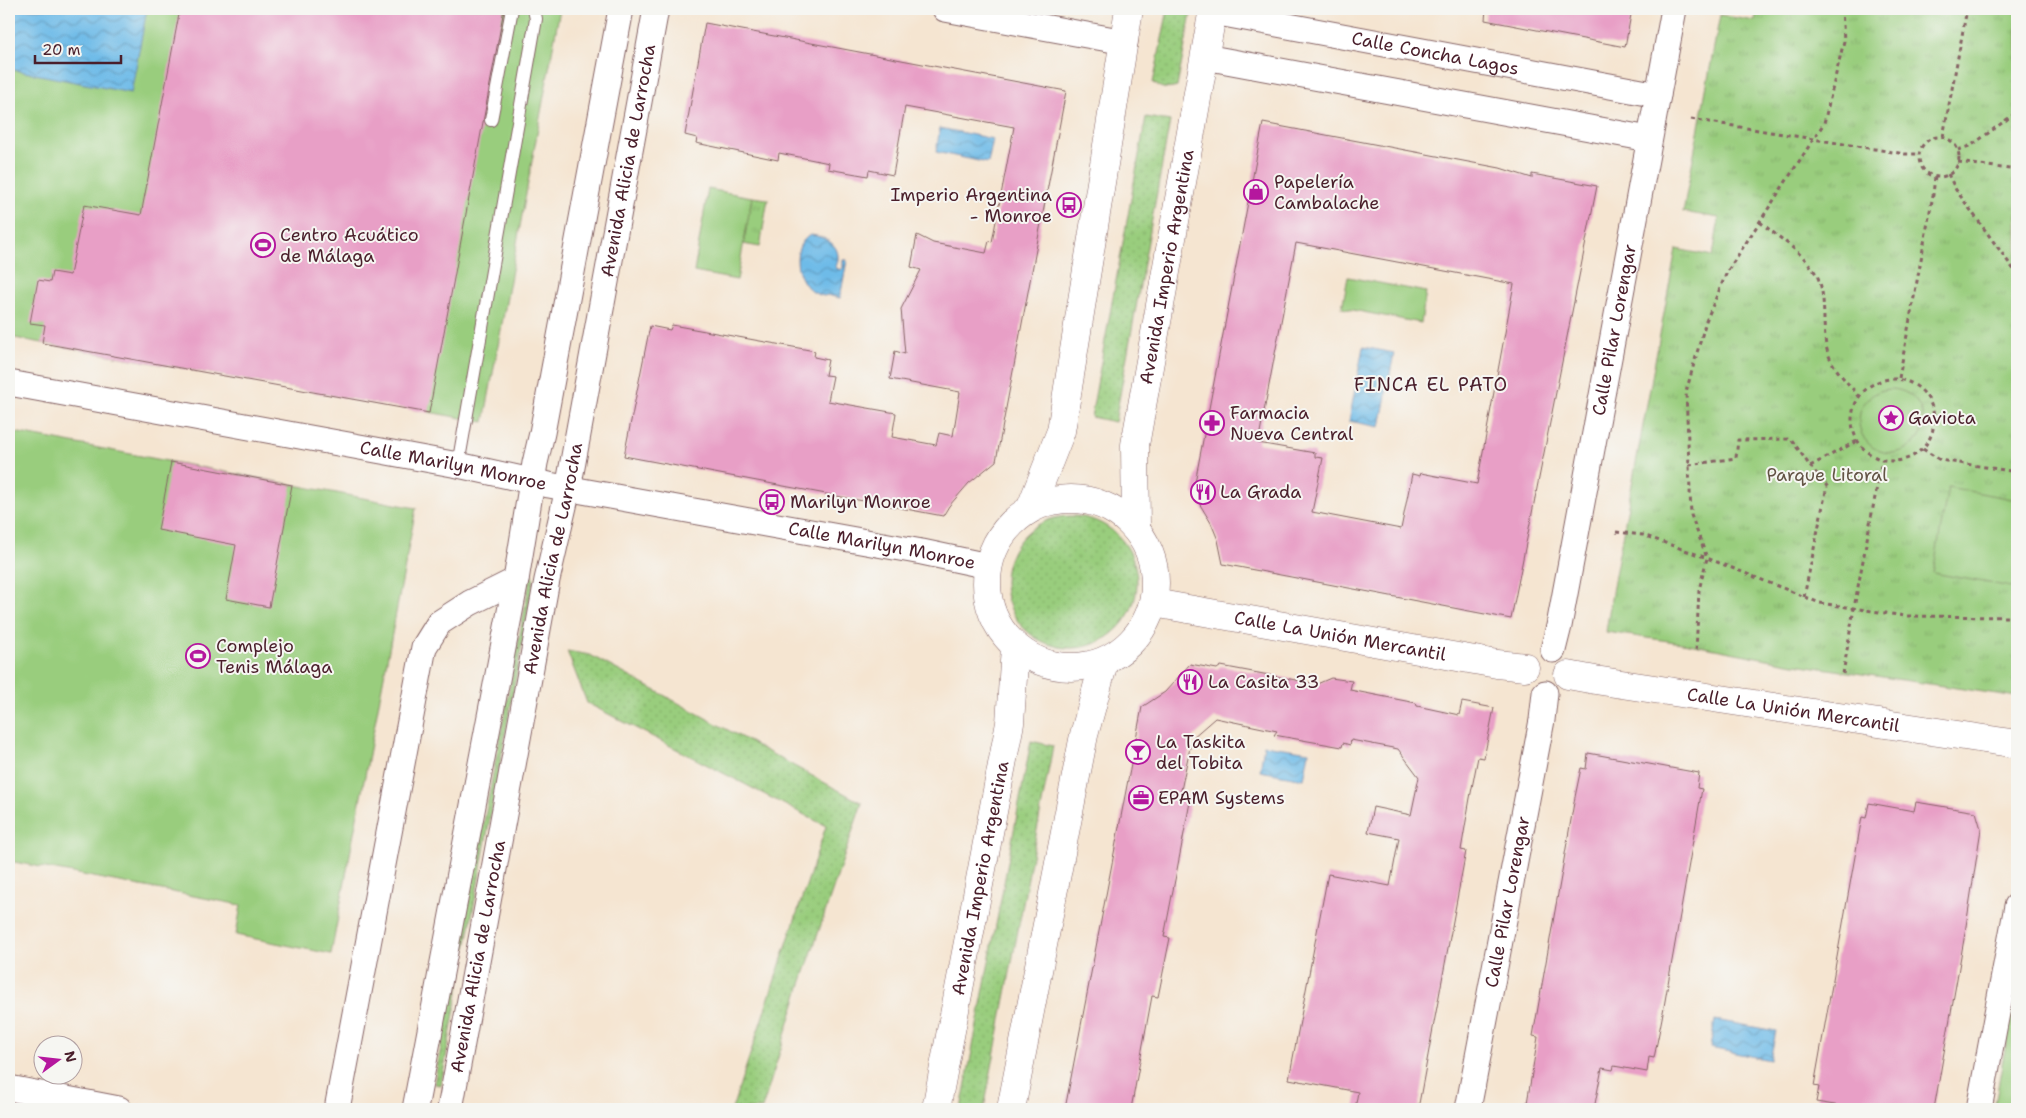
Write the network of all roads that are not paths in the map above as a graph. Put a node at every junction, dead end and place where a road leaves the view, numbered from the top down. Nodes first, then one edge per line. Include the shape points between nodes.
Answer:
1 (512, 9) edge
2 (534, 9) edge
3 (621, 9) edge
4 (656, 9) edge
5 (945, 9) edge
6 (1130, 9) edge
7 (1674, 9) edge
8 (1213, 10) edge
9 (1125, 42) junction
10 (1205, 57) junction
11 (1658, 95) junction
12 (491, 120) dead end
13 (1649, 139) junction
14 (9, 383) edge
15 (458, 465) junction
16 (532, 482) junction
17 (568, 489) junction
18 (1030, 508) junction
19 (1136, 528) junction
20 (988, 566) junction
21 (516, 580) junction
22 (1154, 603) junction
23 (1015, 647) junction
24 (1553, 650) junction
25 (1104, 662) junction
26 (1525, 667) junction
27 (1568, 675) junction
28 (1546, 693) junction
29 (2017, 744) edge
30 (2017, 906) edge
31 (9, 1088) edge
32 (119, 1109) edge
33 (337, 1109) edge
34 (415, 1109) edge
35 (450, 1109) edge
36 (936, 1109) edge
37 (1011, 1109) edge
38 (1468, 1109) edge
39 (1979, 1109) edge

1 - 12 lane
2 - 15 lane via 536,19
3 - 16 street, Avenida Alicia de Larrocha
4 - 17 street, Avenida Alicia de Larrocha
5 - 9 street
6 - 9 street
7 - 11 street, Calle Pilar Lorengar
8 - 10 street, Avenida Imperio Argentina
8 - 11 street, Calle Concha Lagos
9 - 18 street via 1060,431
10 - 13 street
10 - 19 street, Avenida Imperio Argentina via 1135,445
11 - 13 street, Calle Pilar Lorengar
13 - 24 street, Calle Pilar Lorengar
14 - 15 street, Calle Marilyn Monroe
15 - 16 street, Calle Marilyn Monroe
16 - 17 street, Calle Marilyn Monroe
16 - 21 street, Avenida Alicia de Larrocha
17 - 20 street, Calle Marilyn Monroe
17 - 35 street, Avenida Alicia de Larrocha via 547,580
18 - 19 street via 1068,497 1105,505
18 - 20 street via 1011,522 996,542
19 - 22 street via 1154,563
20 - 23 street via 987,596 996,624
21 - 33 street, Avenida Alicia de Larrocha via 470,603 440,623 424,647
21 - 34 street, Avenida Alicia de Larrocha
22 - 25 street via 1144,627 1127,648
22 - 26 street, Calle La Unión Mercantil
23 - 25 street via 1042,663 1065,667
23 - 36 street, Avenida Imperio Argentina via 1010,723
24 - 26 street via 1541,650 1531,656
24 - 27 street via 1565,659
25 - 37 street via 1084,735
26 - 28 street via 1526,679 1534,689
27 - 28 street via 1560,688
27 - 29 street, Calle La Unión Mercantil
28 - 38 street, Calle Pilar Lorengar
30 - 39 street
31 - 32 street

